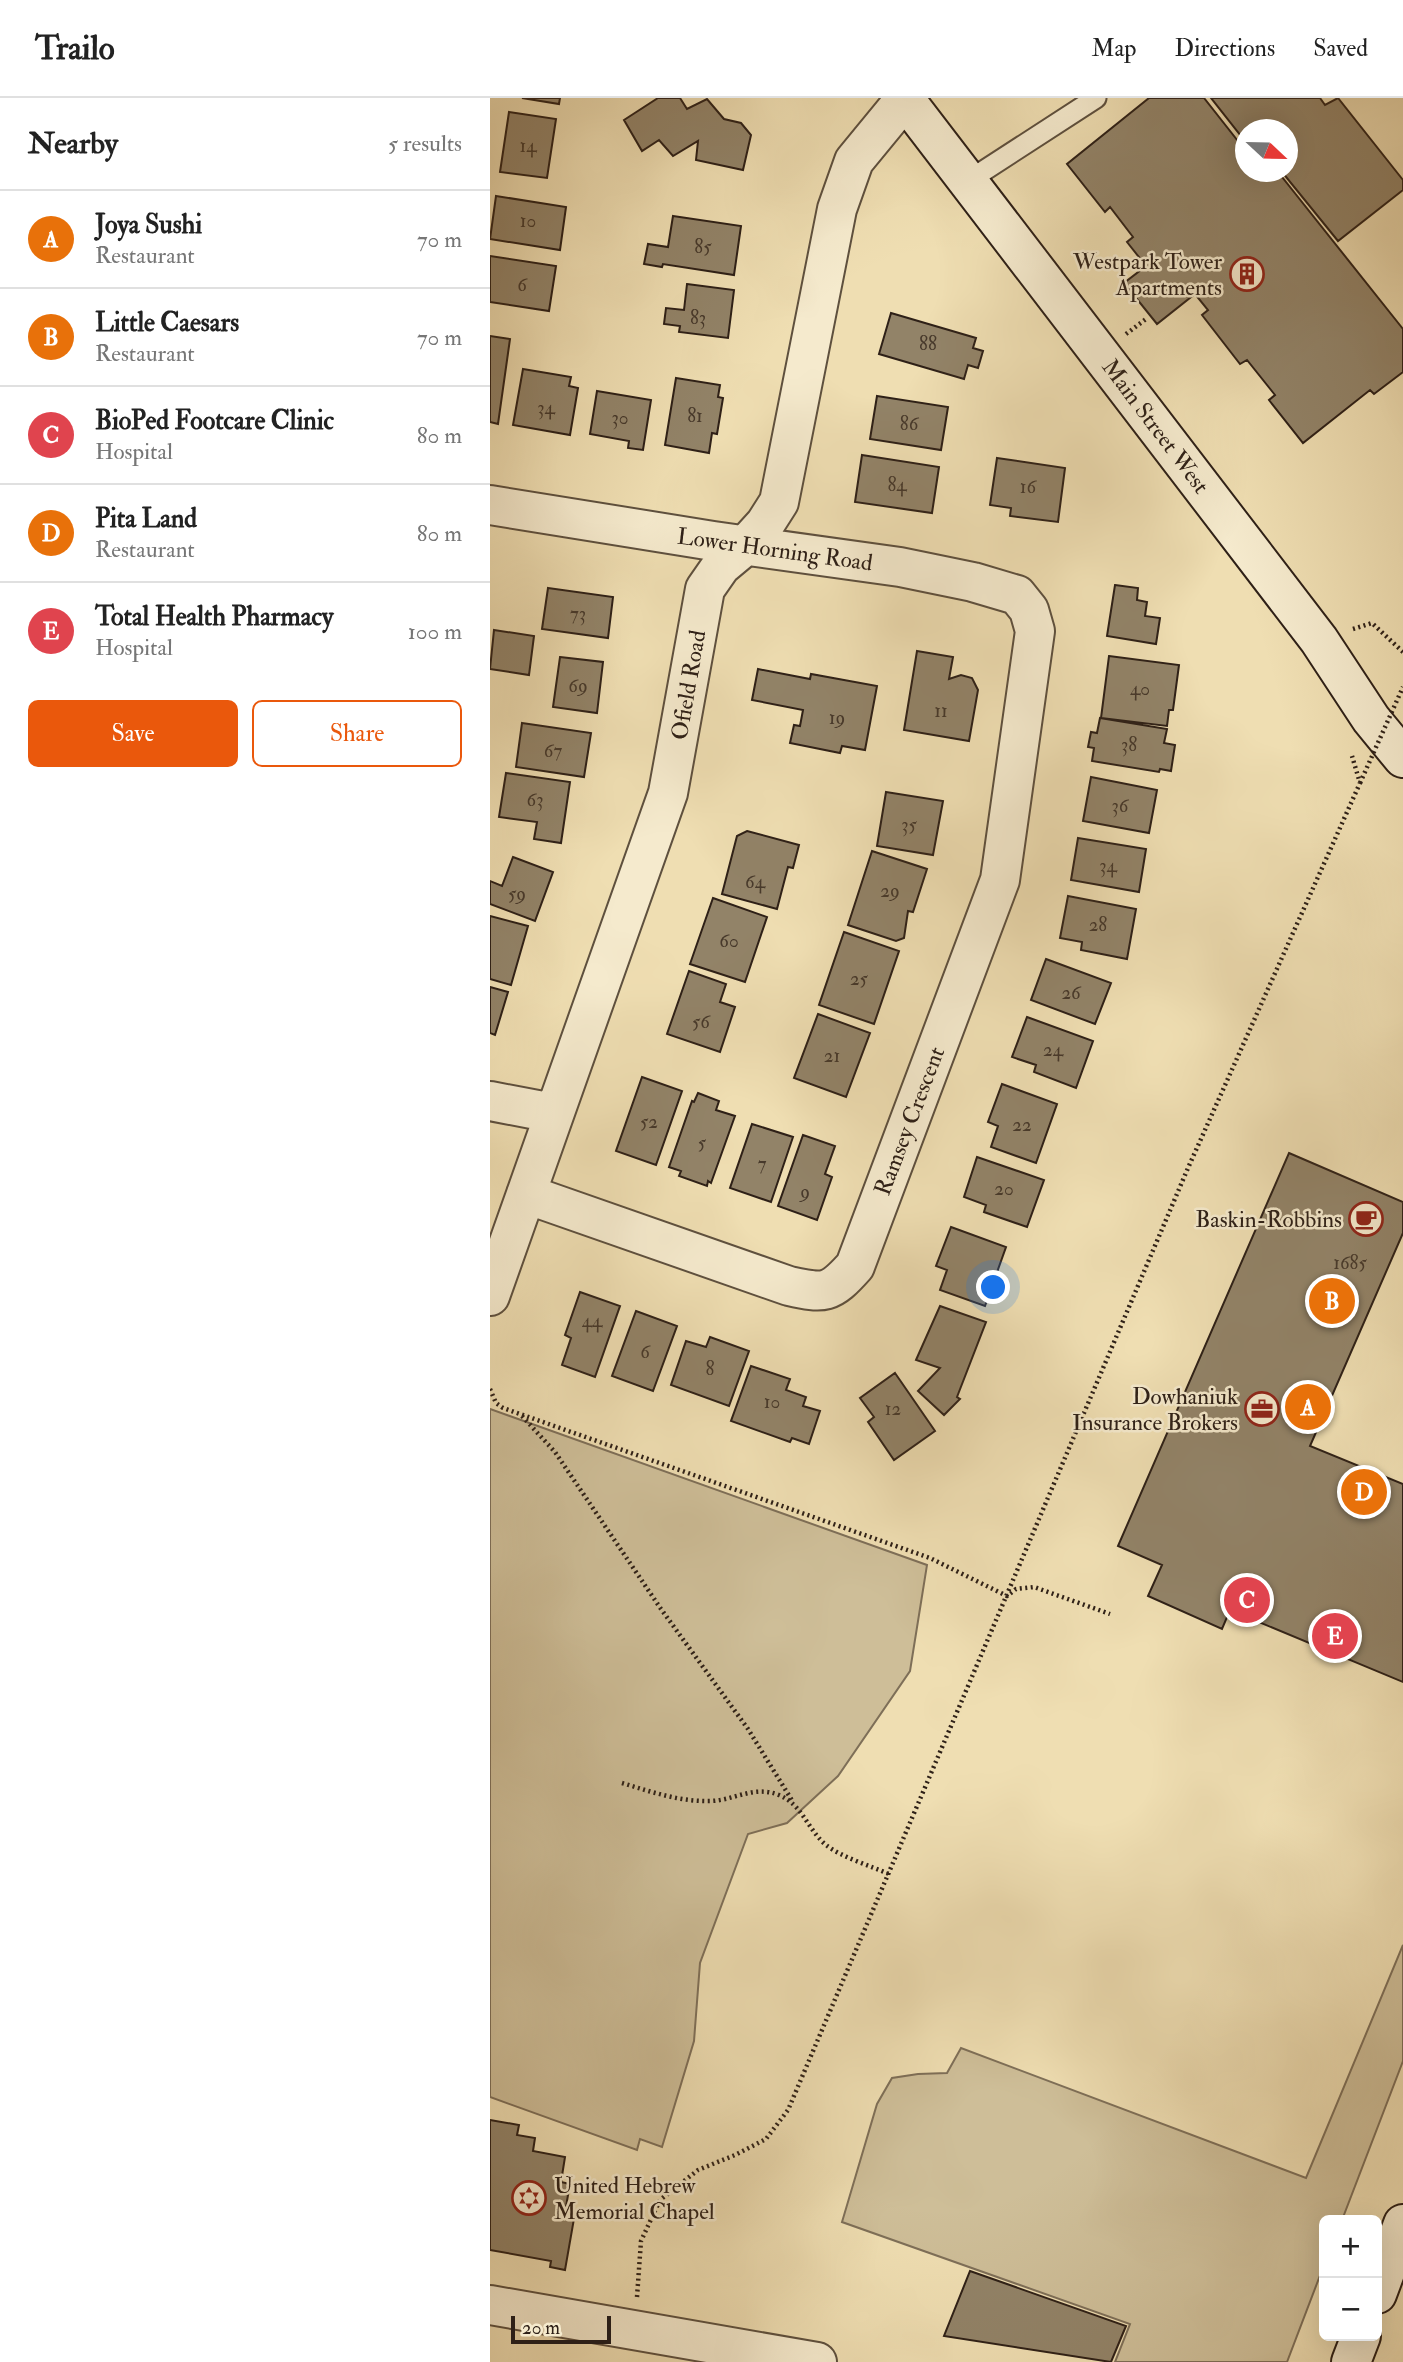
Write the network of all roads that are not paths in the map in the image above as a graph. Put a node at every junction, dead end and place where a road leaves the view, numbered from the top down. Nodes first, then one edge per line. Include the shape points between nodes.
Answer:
1 (905, 98) edge
2 (1096, 98) edge
3 (968, 181) junction
4 (490, 506) edge
5 (746, 546) junction
6 (1035, 631) joint
7 (1403, 758) edge
8 (490, 1101) edge
9 (553, 1113) junction
10 (526, 1194) junction
11 (490, 1296) edge
12 (1403, 2224) edge
13 (1382, 2281) edge
14 (490, 2305) edge
15 (1359, 2341) edge
16 (817, 2362) edge
17 (1351, 2362) edge

1 - 3 street, Main Street West
1 - 5 street, Ofield Road via 854,161 837,209 779,502
2 - 3 lane
3 - 7 street, Main Street West via 1319,639 1371,719
4 - 5 street, Lower Horning Road
5 - 6 street, Lower Horning Road via 973,582 1017,595 1029,610
5 - 9 street, Ofield Road via 721,566 705,589 668,793
6 - 10 street, Ramsey Crescent via 1000,880 855,1266 838,1285 817,1292 789,1286
8 - 9 street
9 - 10 street, Ofield Road
10 - 11 street, Ofield Road
12 - 13 street
14 - 16 street
15 - 17 street

